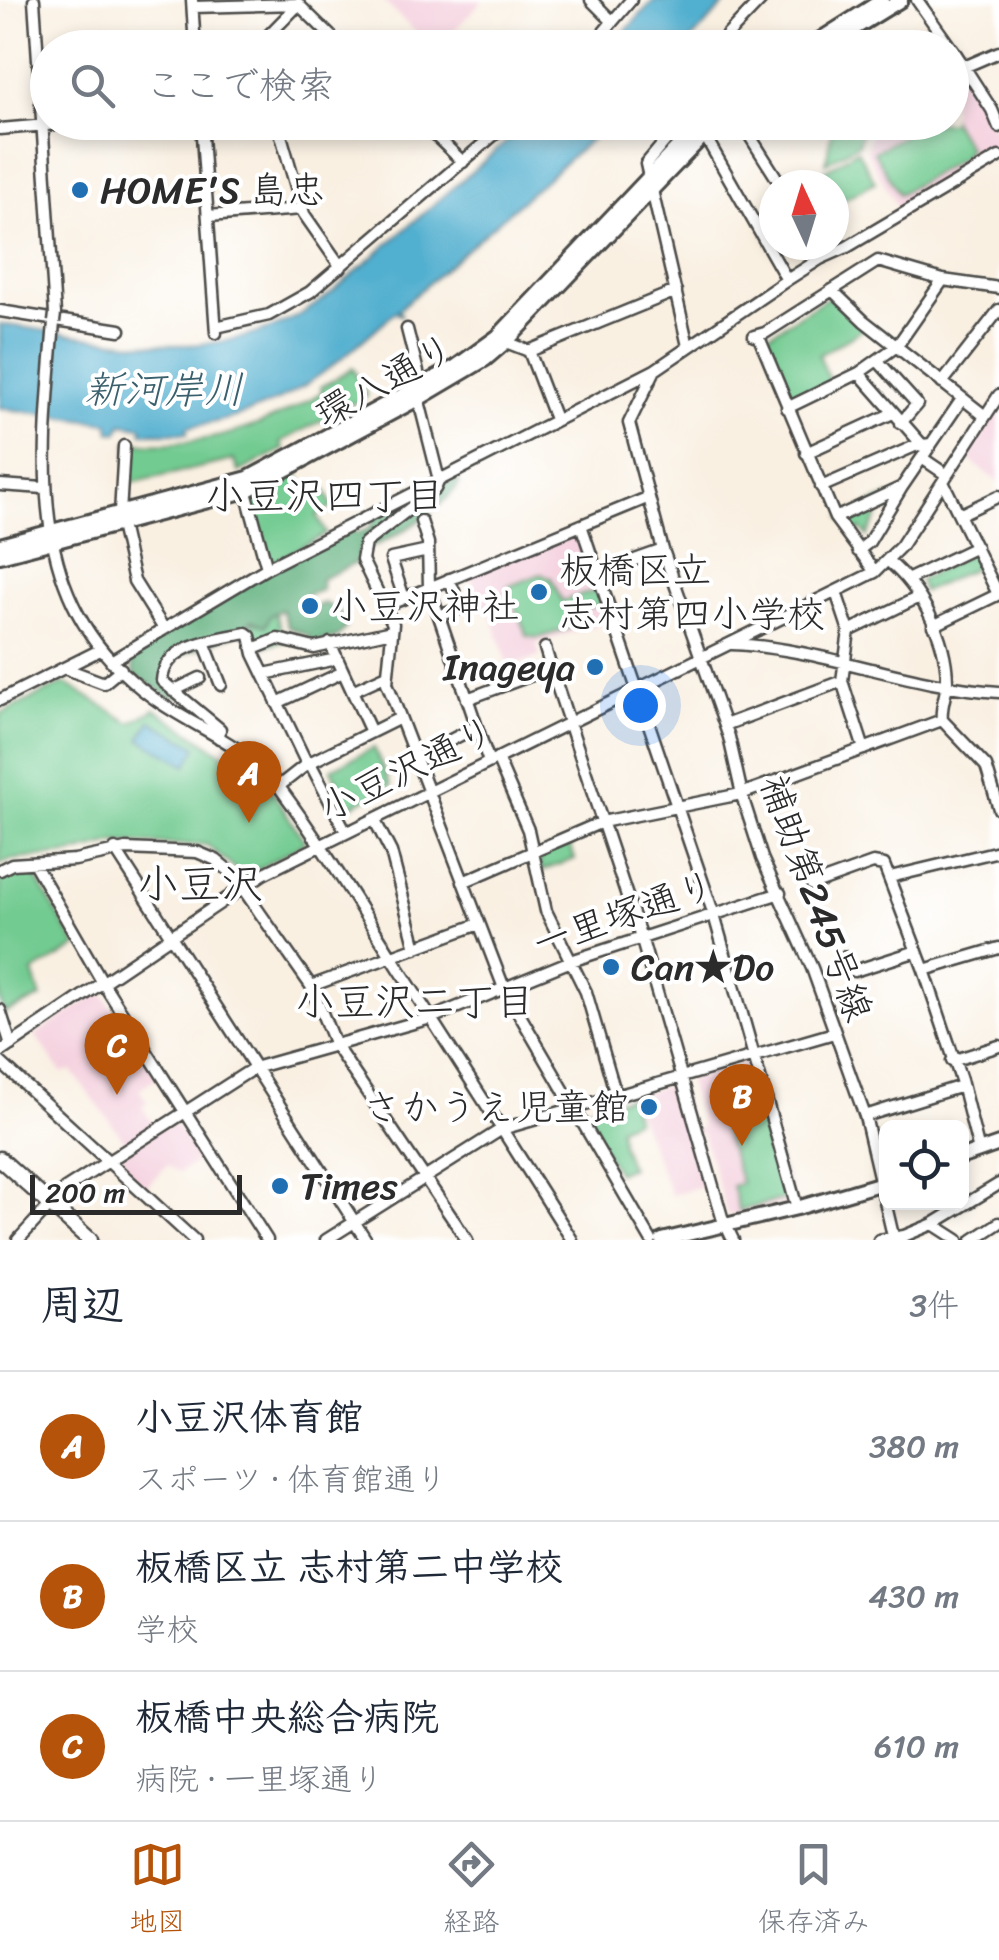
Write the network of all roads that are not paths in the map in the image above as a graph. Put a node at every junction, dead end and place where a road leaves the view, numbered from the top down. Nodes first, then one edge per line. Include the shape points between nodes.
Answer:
1 (34, 0) edge
2 (591, 0) edge
3 (630, 0) edge
4 (761, 0) edge
5 (882, 0) edge
6 (900, 0) edge
7 (917, 0) edge
8 (300, 2) edge
9 (192, 4) edge
10 (612, 21) junction
11 (36, 30) edge
12 (194, 30) edge
13 (273, 30) edge
14 (326, 30) edge
15 (605, 30) edge
16 (733, 30) edge
17 (834, 30) edge
18 (852, 30) edge
19 (938, 30) edge
20 (999, 52) edge
21 (969, 65) edge
22 (969, 75) edge
23 (30, 127) edge
24 (999, 127) edge
25 (0, 129) edge
26 (45, 140) edge
27 (202, 140) edge
28 (282, 140) edge
29 (440, 140) edge
30 (488, 140) edge
31 (666, 140) edge
32 (692, 140) edge
33 (709, 140) edge
34 (752, 140) edge
35 (999, 158) edge
36 (463, 162) junction
37 (771, 170) edge
38 (650, 184) junction
39 (302, 209) junction
40 (208, 216) junction
41 (849, 246) edge
42 (817, 260) edge
43 (341, 267) junction
44 (787, 280) junction
45 (943, 280) junction
46 (999, 288) edge
47 (832, 290) junction
48 (676, 291) junction
49 (999, 310) edge
50 (0, 312) edge
51 (407, 329) dead end
52 (120, 330) dead end
53 (506, 342) junction
54 (689, 346) junction
55 (897, 346) junction
56 (529, 351) junction
57 (878, 361) junction
58 (656, 370) junction
59 (859, 373) junction
60 (942, 383) junction
61 (420, 392) junction
62 (999, 395) edge
63 (962, 399) junction
64 (788, 408) junction
65 (893, 413) junction
66 (985, 416) junction
67 (556, 419) junction
68 (901, 423) junction
69 (124, 446) dead end
70 (926, 449) junction
71 (806, 454) junction
72 (945, 479) junction
73 (440, 480) junction
74 (0, 485) edge
75 (244, 486) junction
76 (821, 487) junction
77 (902, 487) junction
78 (44, 488) junction
79 (999, 496) edge
80 (648, 498) junction
81 (961, 514) junction
82 (835, 518) junction
83 (120, 520) junction
84 (421, 522) dead end
85 (581, 525) junction
86 (50, 538) junction
87 (0, 545) edge
88 (976, 547) junction
89 (663, 550) junction
90 (428, 551) junction
91 (858, 551) junction
92 (0, 556) edge
93 (888, 561) junction
94 (267, 568) junction
95 (875, 572) junction
96 (598, 573) junction
97 (449, 580) junction
98 (909, 580) junction
99 (429, 588) junction
100 (836, 592) junction
101 (998, 594) edge
102 (919, 597) junction
103 (404, 598) junction
104 (383, 607) junction
105 (439, 616) junction
106 (933, 626) junction
107 (164, 630) junction
108 (392, 632) junction
109 (849, 632) junction
110 (204, 642) junction
111 (330, 643) junction
112 (731, 644) junction
113 (544, 648) dead end
114 (252, 649) junction
115 (100, 650) junction
116 (702, 658) junction
117 (337, 659) junction
118 (844, 663) junction
119 (116, 665) junction
120 (64, 668) junction
121 (551, 668) junction
122 (343, 672) junction
123 (264, 674) junction
124 (387, 675) junction
125 (200, 678) dead end
126 (842, 681) junction
127 (947, 684) junction
128 (221, 685) dead end
129 (638, 689) junction
130 (352, 691) junction
131 (174, 692) junction
132 (999, 692) edge
133 (0, 700) edge
134 (467, 700) junction
135 (277, 703) junction
136 (400, 718) junction
137 (942, 720) junction
138 (568, 723) junction
139 (725, 725) junction
140 (476, 727) junction
141 (371, 732) junction
142 (219, 738) junction
143 (864, 749) junction
144 (416, 758) junction
145 (493, 760) junction
146 (309, 764) junction
147 (279, 786) junction
148 (429, 792) junction
149 (742, 794) junction
150 (677, 806) junction
151 (999, 809) edge
152 (374, 819) junction
153 (602, 822) junction
154 (346, 832) junction
155 (115, 846) junction
156 (320, 846) junction
157 (533, 852) junction
158 (999, 852) edge
159 (34, 863) junction
160 (0, 870) edge
161 (890, 877) junction
162 (464, 882) junction
163 (812, 885) dead end
164 (241, 889) junction
165 (780, 893) junction
166 (714, 915) junction
167 (479, 924) junction
168 (171, 937) junction
169 (642, 938) junction
170 (416, 948) junction
171 (999, 948) edge
172 (917, 951) junction
173 (844, 956) dead end
174 (391, 957) junction
175 (571, 961) junction
176 (924, 970) junction
177 (103, 983) junction
178 (311, 986) junction
179 (504, 988) junction
180 (0, 1010) edge
181 (431, 1018) junction
182 (834, 1033) junction
183 (11, 1045) junction
184 (336, 1045) junction
185 (999, 1046) edge
186 (0, 1052) edge
187 (755, 1056) junction
188 (952, 1061) junction
189 (0, 1062) edge
190 (254, 1068) junction
191 (681, 1076) junction
192 (962, 1086) junction
193 (616, 1096) junction
194 (574, 1107) junction
195 (186, 1112) junction
196 (865, 1116) junction
197 (502, 1129) junction
198 (999, 1144) edge
199 (979, 1151) junction
200 (969, 1155) edge
201 (0, 1159) edge
202 (108, 1161) junction
203 (879, 1165) edge
204 (0, 1173) edge
205 (426, 1177) junction
206 (879, 1184) edge
207 (999, 1184) edge
208 (798, 1208) junction
209 (47, 1209) junction
210 (889, 1210) edge
211 (354, 1223) junction
212 (999, 1223) edge
213 (724, 1224) junction
214 (934, 1224) junction
215 (894, 1239) edge
216 (18, 1240) edge
217 (76, 1240) edge
218 (90, 1240) edge
219 (194, 1240) edge
220 (267, 1240) edge
221 (326, 1240) edge
222 (366, 1240) edge
223 (467, 1240) edge
224 (572, 1240) edge
225 (651, 1240) edge
226 (662, 1240) edge
227 (732, 1240) edge
228 (879, 1240) edge
229 (958, 1240) edge
230 (973, 1240) edge

1 - 11 street
2 - 10 street
3 - 10 street
4 - 16 street
5 - 17 main road
6 - 18 main road
7 - 19 street
8 - 9 street
8 - 13 street
8 - 14 street
9 - 12 street
10 - 15 street
20 - 21 street
22 - 24 street
23 - 25 street
26 - 78 street via 55,314
27 - 40 street
28 - 39 street
29 - 36 street
30 - 36 street
31 - 38 street via 647,162
32 - 38 main road, 環八通り
33 - 44 street
34 - 37 street
35 - 41 street, 補助第245号線
36 - 43 street
38 - 48 street
38 - 53 main road, 環八通り
38 - 61 main road, 環八通り via 498,336
39 - 40 street
39 - 43 street
40 - 43 street via 216,330 293,304
42 - 44 street, 補助第245号線
44 - 54 street, 補助第245号線
45 - 46 street
45 - 47 street via 878,261
45 - 55 street
47 - 55 street
47 - 64 street via 756,335
48 - 54 street
48 - 56 street
49 - 60 street
50 - 52 street
51 - 61 street
53 - 56 street
53 - 61 main road, 環八通り
54 - 58 street, 補助第245号線
55 - 57 street
55 - 60 street
56 - 67 street
57 - 59 street
57 - 68 street via 917,404
58 - 67 street
58 - 80 street, 補助第245号線 via 629,423
59 - 64 street
59 - 65 street
60 - 63 street
61 - 73 street
61 - 75 main road, 環八通り
62 - 66 street, 小豆沢通り
63 - 66 street
63 - 70 street
64 - 71 street
65 - 68 street
65 - 71 street
66 - 72 street, 小豆沢通り
67 - 73 street
68 - 70 street
69 - 83 street
70 - 72 street
70 - 76 street
70 - 77 street
71 - 76 street
72 - 81 street
72 - 93 street, 小豆沢通り
73 - 94 street
73 - 104 street via 362,549
74 - 78 street
75 - 83 main road, 環八通り
75 - 94 street
76 - 82 street
77 - 82 street
77 - 91 street
78 - 86 street
79 - 81 street
80 - 85 street
80 - 89 street, 補助第245号線
81 - 88 street
82 - 91 street
83 - 86 main road, 環八通り
83 - 107 street via 134,581
84 - 90 street
85 - 96 street
85 - 97 street
86 - 87 main road, 環八通り
86 - 92 main road, 環八通り
86 - 115 street via 66,587
88 - 98 street
88 - 101 street
89 - 96 street
89 - 116 street, 補助第245号線
90 - 99 street
90 - 103 street via 391,559
91 - 95 street
93 - 95 street, 小豆沢通り
93 - 98 street
94 - 107 street
95 - 100 street, 小豆沢通り
96 - 129 street
97 - 99 street
97 - 105 street via 461,608
98 - 102 street
99 - 103 street
99 - 105 street
100 - 109 street
100 - 112 street, 小豆沢通り
101 - 106 street
102 - 106 street
102 - 109 street
103 - 104 street
104 - 108 street
105 - 134 street
106 - 127 street
107 - 119 street
108 - 111 street
108 - 124 street
109 - 118 street
110 - 114 street via 246,632
110 - 128 street
110 - 131 street via 173,657 163,672
111 - 114 street via 314,648 278,639
111 - 117 street
112 - 116 street, 小豆沢通り
112 - 118 street
113 - 121 street
114 - 123 street
115 - 119 street
115 - 120 street
116 - 129 street, 小豆沢通り
116 - 139 street, 補助第245号線
117 - 122 street
117 - 123 street
118 - 126 street
118 - 127 street
119 - 120 street via 104,683
119 - 142 street via 186,721
120 - 133 street
121 - 134 street
121 - 138 street
122 - 130 street
122 - 135 street
123 - 135 street
124 - 130 street
124 - 136 street
125 - 131 street
126 - 139 street
126 - 143 street
127 - 132 street
127 - 137 street
129 - 138 street, 小豆沢通り
129 - 150 street
130 - 141 street
131 - 142 street via 220,729
134 - 140 street
135 - 146 street
136 - 141 street
136 - 144 street
137 - 143 street
137 - 151 street via 986,766
138 - 145 street, 小豆沢通り
138 - 153 street
139 - 149 street, 補助第245号線
140 - 144 street
140 - 145 street
141 - 146 street
142 - 147 street
143 - 149 street
144 - 148 street
145 - 148 street, 小豆沢通り
145 - 157 street
146 - 147 street
146 - 154 street
147 - 156 street
148 - 152 street, 小豆沢通り
148 - 162 street
149 - 150 street
149 - 165 street, 補助第245号線
150 - 153 street
150 - 166 street
152 - 154 street, 小豆沢通り
152 - 170 street via 391,852
153 - 157 street
153 - 169 street
154 - 156 street, 小豆沢通り
155 - 159 street via 75,860
155 - 164 street via 197,852 232,873
155 - 168 street
156 - 164 street, 小豆沢通り
156 - 174 street
157 - 162 street
157 - 175 street via 546,912
158 - 161 street
159 - 160 street
159 - 177 street
161 - 163 street via 884,865 873,862
161 - 172 street
162 - 167 street
164 - 168 street, 小豆沢通り
164 - 178 street
165 - 166 street, 一里塚通り
165 - 182 street, 補助第245号線
166 - 169 street, 一里塚通り
166 - 187 street
167 - 170 street
167 - 179 street
168 - 177 street, 小豆沢通り
168 - 190 street
169 - 175 street, 一里塚通り
169 - 191 street
170 - 174 street
171 - 176 street
172 - 173 street via 854,972
172 - 176 street
174 - 178 street
174 - 181 street
175 - 179 street, 一里塚通り
175 - 193 street
176 - 188 street
177 - 183 street, 小豆沢通り
177 - 195 street
178 - 184 street
179 - 181 street, 一里塚通り
179 - 194 street
180 - 183 street
181 - 184 street, 一里塚通り
181 - 197 street
182 - 187 street
182 - 196 street, 補助第245号線
183 - 186 street, 小豆沢通り
184 - 190 street, 一里塚通り
184 - 205 street
185 - 188 street
187 - 191 street
187 - 208 street
188 - 192 street
189 - 202 street
190 - 195 street, 一里塚通り
190 - 211 street
191 - 193 street
191 - 213 street
192 - 196 street
192 - 199 street
193 - 194 street
194 - 197 street
194 - 225 street
195 - 202 street, 一里塚通り
195 - 220 street
196 - 203 street, 補助第245号線
197 - 205 street
197 - 224 street
198 - 199 main road
199 - 200 main road
201 - 209 highway
202 - 209 street, 一里塚通り
202 - 219 street
204 - 209 highway
205 - 211 street
205 - 223 street
206 - 208 main road
207 - 214 street
208 - 213 main road
209 - 216 street, 一里塚通り
209 - 217 highway
209 - 218 highway
210 - 215 street, 補助第245号線
211 - 221 street
211 - 222 street
212 - 230 street
213 - 226 main road
213 - 227 street
214 - 215 street
214 - 229 street
215 - 228 street

